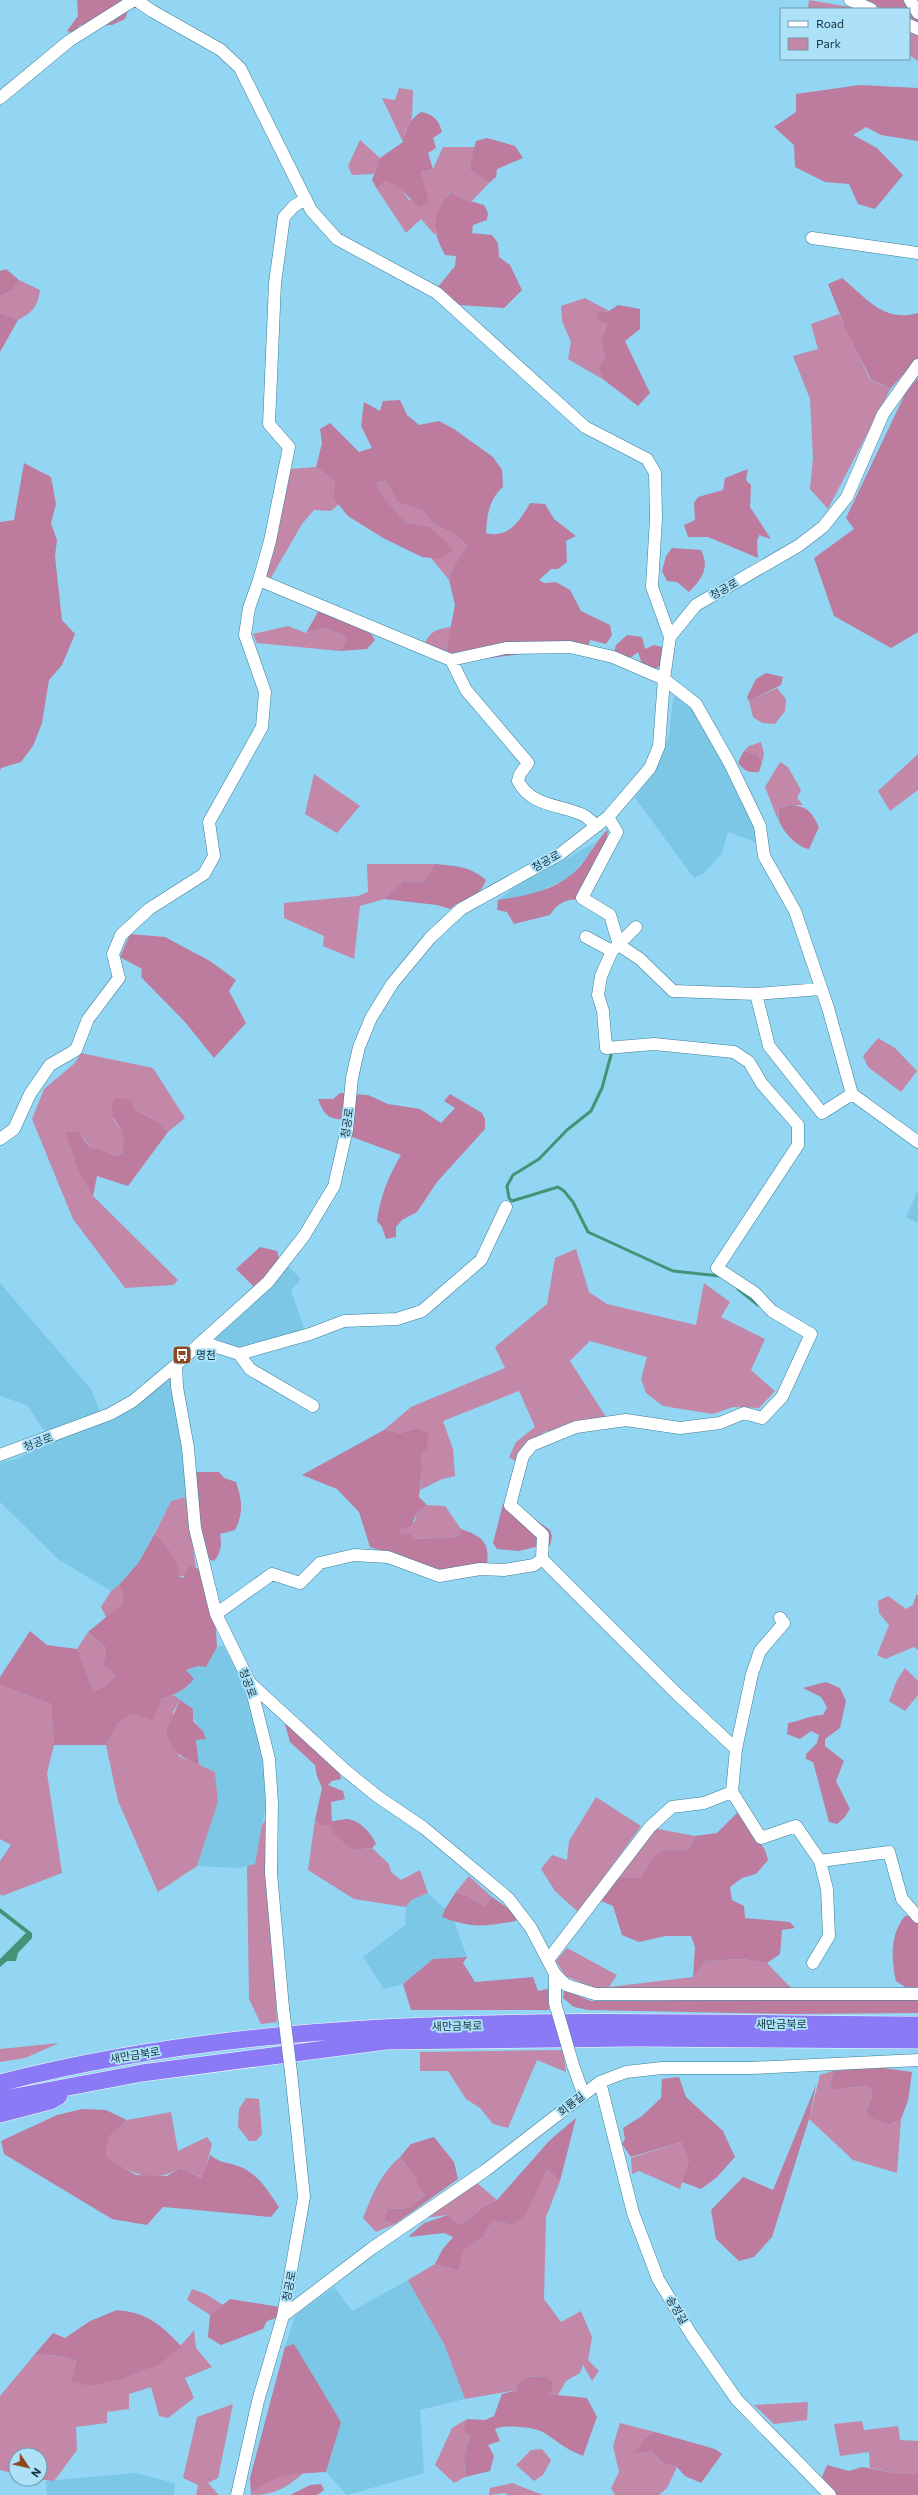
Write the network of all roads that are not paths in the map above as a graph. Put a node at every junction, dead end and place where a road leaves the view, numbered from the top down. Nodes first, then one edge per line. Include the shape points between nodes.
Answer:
1 (135, 0) edge
2 (850, 0) edge
3 (910, 0) edge
4 (869, 8) edge
5 (918, 13) edge
6 (0, 98) edge
7 (306, 199) junction
8 (812, 238) dead end
9 (918, 253) edge
10 (918, 365) edge
11 (259, 580) junction
12 (670, 637) junction
13 (451, 660) junction
14 (664, 678) junction
15 (608, 817) junction
16 (597, 826) junction
17 (636, 927) dead end
18 (586, 937) dead end
19 (616, 948) junction
20 (821, 988) junction
21 (756, 994) junction
22 (852, 1094) junction
23 (0, 1139) edge
24 (918, 1142) edge
25 (506, 1207) dead end
26 (202, 1342) junction
27 (239, 1354) junction
28 (176, 1365) junction
29 (313, 1406) dead end
30 (0, 1455) edge
31 (542, 1559) junction
32 (216, 1614) junction
33 (780, 1618) dead end
34 (250, 1683) junction
35 (736, 1749) junction
36 (732, 1792) junction
37 (820, 1861) junction
38 (918, 1917) edge
39 (548, 1960) junction
40 (813, 1963) dead end
41 (555, 1974) junction
42 (918, 1994) edge
43 (918, 2025) edge
44 (918, 2040) edge
45 (918, 2060) edge
46 (3, 2077) edge
47 (600, 2082) junction
48 (81, 2085) junction
49 (583, 2093) junction
50 (0, 2100) edge
51 (0, 2114) edge
52 (283, 2316) junction
53 (237, 2495) edge
54 (830, 2495) edge

1 - 6 street via 69,42
1 - 7 street via 222,50 240,68
2 - 4 street
3 - 5 street
7 - 11 street via 294,206 284,217 275,283 269,424 289,447 270,542
7 - 12 street via 311,210 337,239 437,293 585,427 647,459 655,473 656,518 652,587
8 - 9 street
10 - 12 street, 청공로 via 883,414 847,497 823,528 798,546 696,605
11 - 13 street
11 - 23 street via 249,608 245,635 265,692 262,727 209,822 214,856 204,874 150,909 121,935 113,954 119,978 88,1019 76,1050 50,1065 30,1094 14,1129
12 - 14 street, 청공로
13 - 14 street via 506,648 570,647 613,657
13 - 16 street via 466,690 528,763 520,774 518,781 521,786 542,804 585,816
14 - 15 street, 청공로 via 659,746 650,768
14 - 20 street via 696,704 729,762 760,826 764,856 795,911
15 - 16 street, 청공로
15 - 19 street via 617,832 582,898 610,915
16 - 26 street, 청공로 via 560,854 461,909 430,938 392,984 371,1018 359,1047 352,1078 347,1129 334,1186 304,1236 268,1282
17 - 19 street
18 - 19 street
19 - 21 street via 640,959 673,991
19 - 31 street via 601,976 598,996 603,1011 606,1048 654,1044 734,1052 749,1062 762,1084 798,1125 798,1145 717,1268 755,1294 772,1311 811,1334 782,1397 762,1418 744,1413 720,1423 680,1428 626,1420 576,1426 532,1445 523,1456 510,1505 542,1535
20 - 21 street
20 - 22 street
21 - 22 street via 769,1046 822,1113
22 - 24 street
25 - 27 street via 481,1260 422,1311 397,1319 344,1320 310,1334
26 - 27 street
26 - 28 street, 청공로
27 - 29 street via 250,1369
28 - 30 street, 청공로 via 133,1401 110,1414
28 - 32 street, 청공로 via 177,1387 188,1448 195,1528
31 - 32 street via 534,1565 504,1570 480,1570 439,1576 388,1557 354,1555 320,1563 300,1583 272,1574
31 - 35 street
32 - 34 street, 청공로
33 - 35 street via 784,1624 760,1651 752,1674
34 - 39 street via 345,1770 377,1796 424,1828 508,1898 531,1928
34 - 52 street, 청공로, bridge via 269,1758 272,1803 271,1873 304,2197
35 - 36 street
36 - 37 street via 761,1838 796,1826
36 - 39 street via 704,1803 672,1807 650,1827
37 - 38 street via 889,1852 902,1899
37 - 40 street via 828,1889 829,1936
39 - 41 street
41 - 42 street via 566,1985 595,1994
41 - 49 street, bridge via 555,2003
43 - 46 highway, 새만금북로 via 383,2026 227,2041 99,2061 72,2060
44 - 48 highway, 새만금북로 via 636,2038 386,2042 142,2073
45 - 47 street, 회룡길 via 751,2068 662,2068 626,2072
47 - 49 street, 회룡길
47 - 54 street, 송정길 via 633,2213 658,2279 691,2334 737,2400
48 - 50 highway, 새만금북로
48 - 51 highway via 50,2101
49 - 52 street, 회룡길 via 486,2170 377,2244
52 - 53 street, 청공로 via 258,2401

